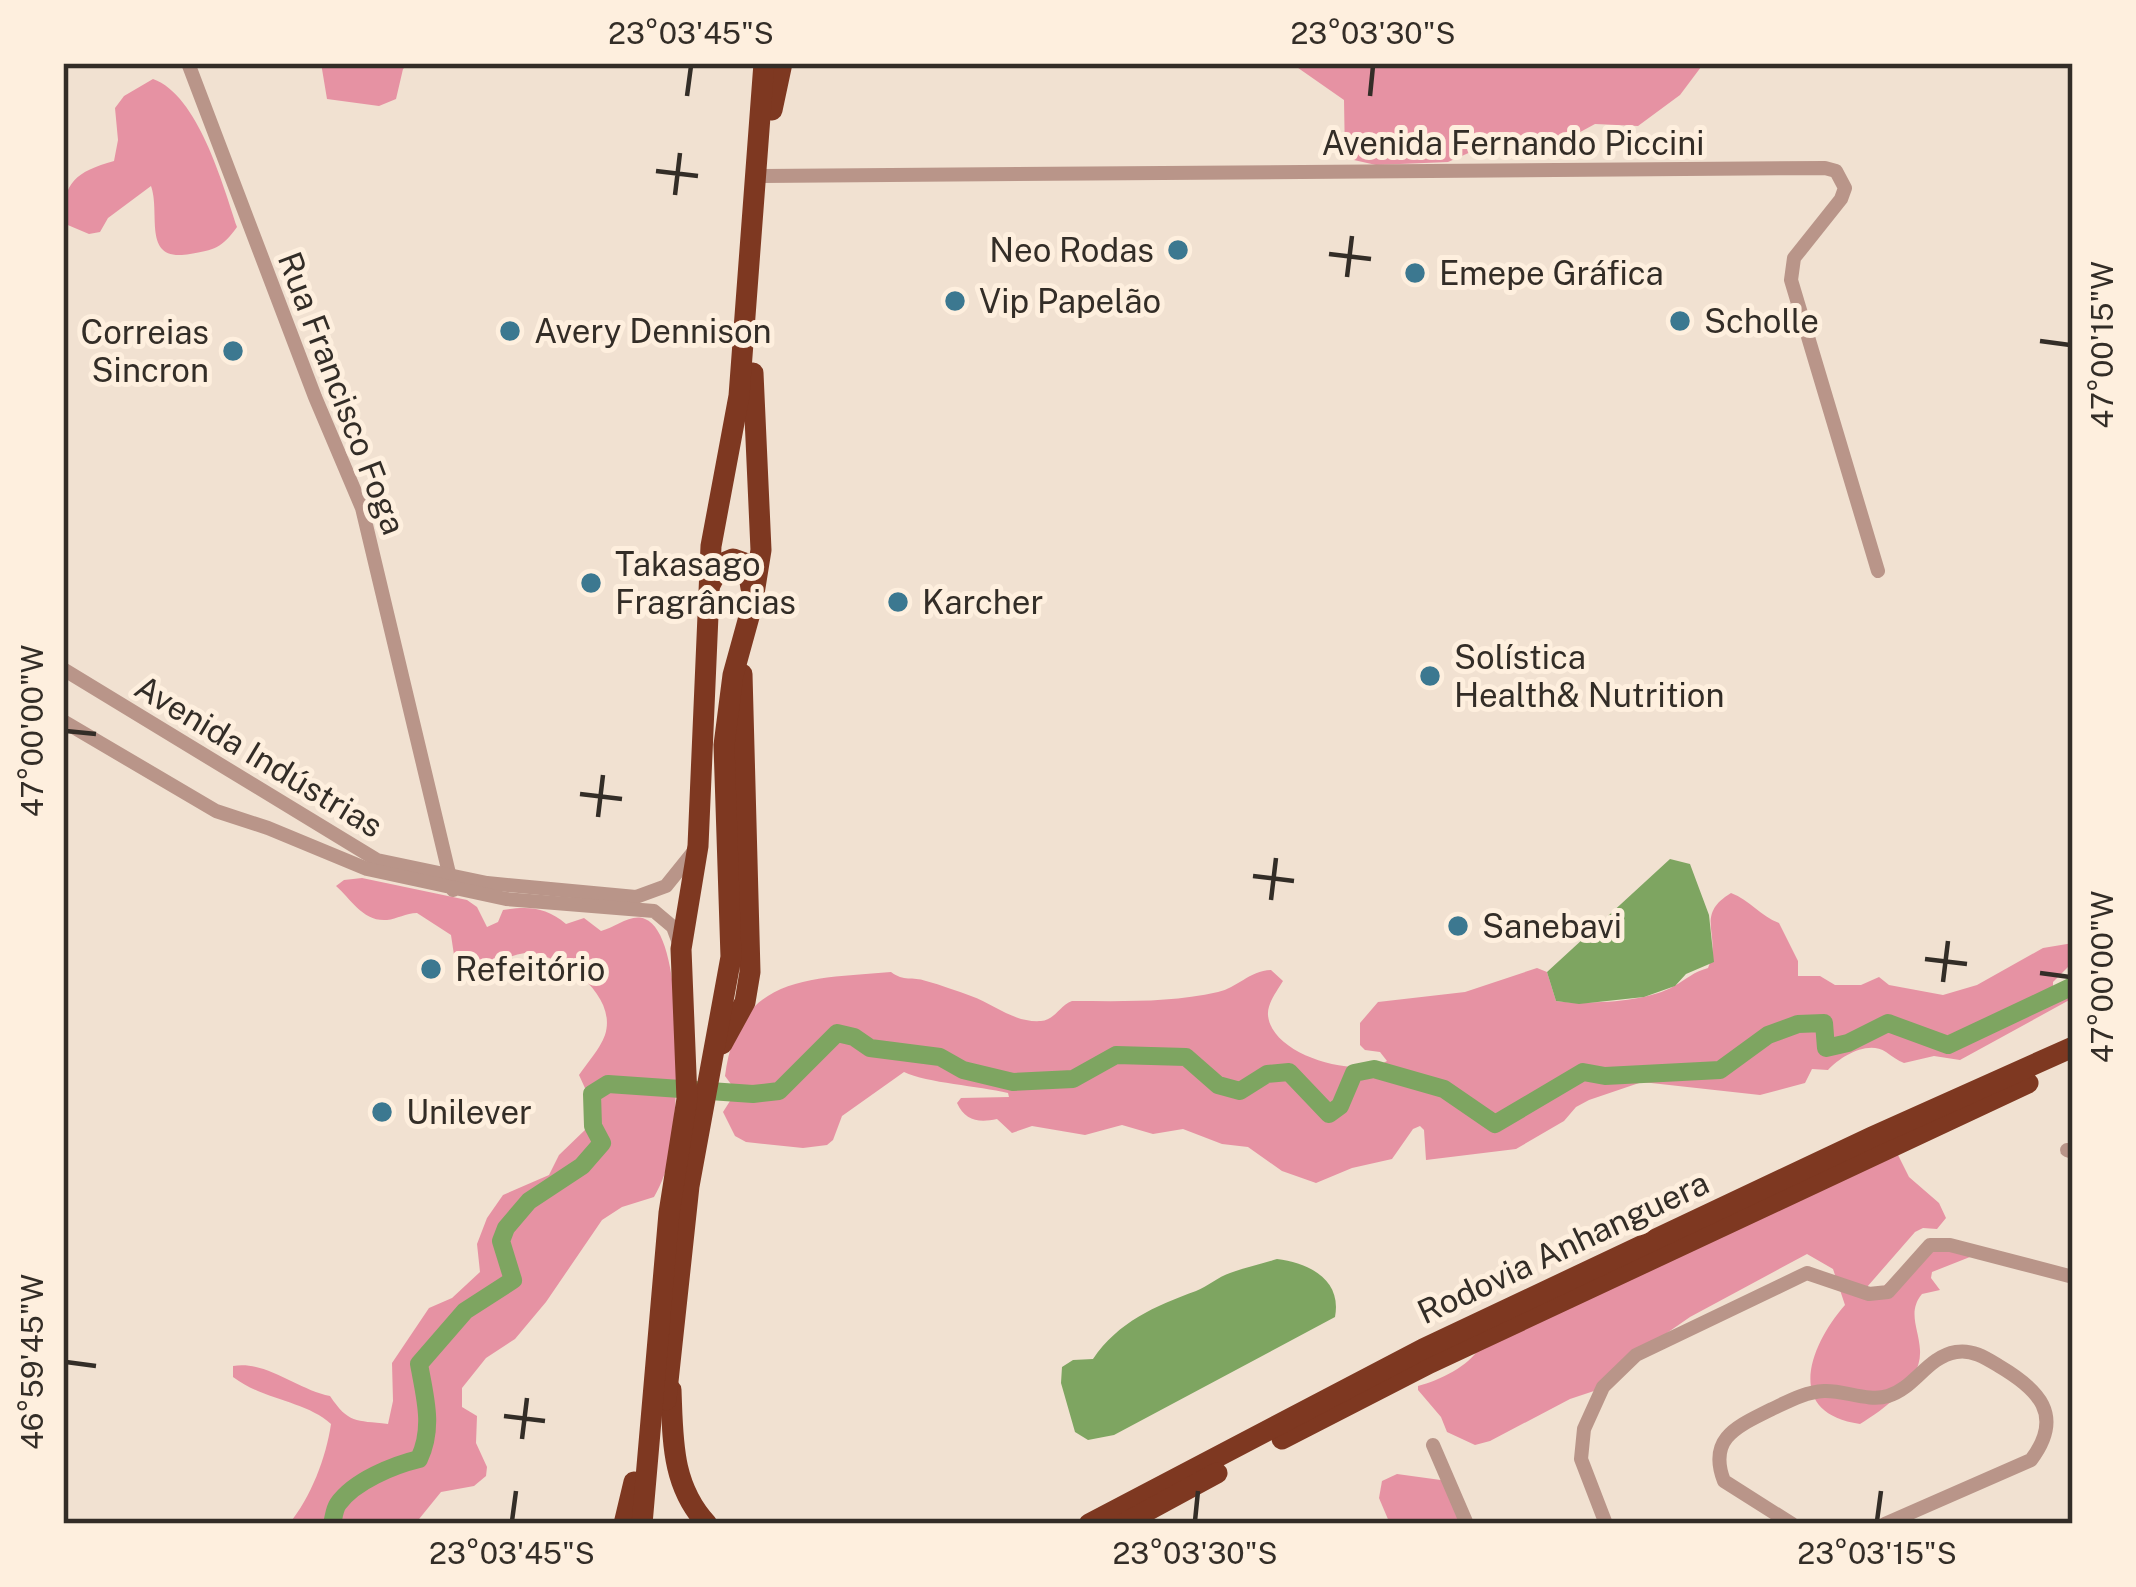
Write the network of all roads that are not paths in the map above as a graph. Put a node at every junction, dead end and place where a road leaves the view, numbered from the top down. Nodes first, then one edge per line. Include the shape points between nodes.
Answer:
1 (188, 63) edge
2 (764, 63) edge
3 (782, 63) edge
4 (758, 166) junction
5 (751, 283) junction
6 (1878, 571) dead end
7 (710, 585) junction
8 (752, 606) junction
9 (740, 643) junction
10 (63, 669) edge
11 (63, 722) edge
12 (698, 845) junction
13 (452, 884) junction
14 (681, 949) junction
15 (728, 980) junction
16 (2073, 1048) edge
17 (714, 1060) junction
18 (2073, 1062) edge
19 (694, 1120) junction
20 (2073, 1276) edge
21 (663, 1355) junction
22 (1433, 1445) dead end
23 (624, 1524) edge
24 (642, 1524) edge
25 (655, 1524) edge
26 (706, 1524) edge
27 (1089, 1524) edge
28 (1123, 1524) edge
29 (1467, 1524) edge
30 (1606, 1524) edge
31 (1792, 1524) edge
32 (1885, 1524) edge

1 - 13 street, Rua Francisco Foga via 362,508
2 - 4 highway
3 - 4 highway
4 - 5 highway
4 - 6 street, Avenida Fernando Piccini via 1836,171 1840,199 1794,258 1791,280
5 - 7 highway
5 - 8 highway via 761,525
7 - 8 highway via 721,564 744,561
7 - 12 highway
8 - 9 highway
9 - 15 highway via 724,745
9 - 17 highway via 750,972 745,1002
10 - 13 street, Avenida Indústrias via 377,860
11 - 13 street, Avenida Indústrias via 216,811 367,869
12 - 13 street, Avenida Indústrias via 666,886 646,896
12 - 14 highway
13 - 14 street, Avenida Indústrias via 525,901 654,911 673,927
14 - 15 highway via 697,998 712,1000
14 - 19 highway
15 - 17 highway
16 - 27 highway, Rodovia Anhanguera via 1424,1349
17 - 19 highway
18 - 28 highway, Rodovia Anhanguera via 1430,1363
19 - 21 highway via 669,1214
20 - 30 street via 1930,1245 1888,1292 1869,1294 1807,1273 1636,1355 1604,1387 1584,1429 1581,1460
21 - 23 highway
21 - 24 highway
21 - 25 highway
21 - 26 highway via 677,1474
22 - 29 street
31 - 32 street via 1724,1481 1719,1456 1742,1424 1818,1391 1892,1395 1934,1360 1964,1351 2033,1388 2047,1417 2031,1460

